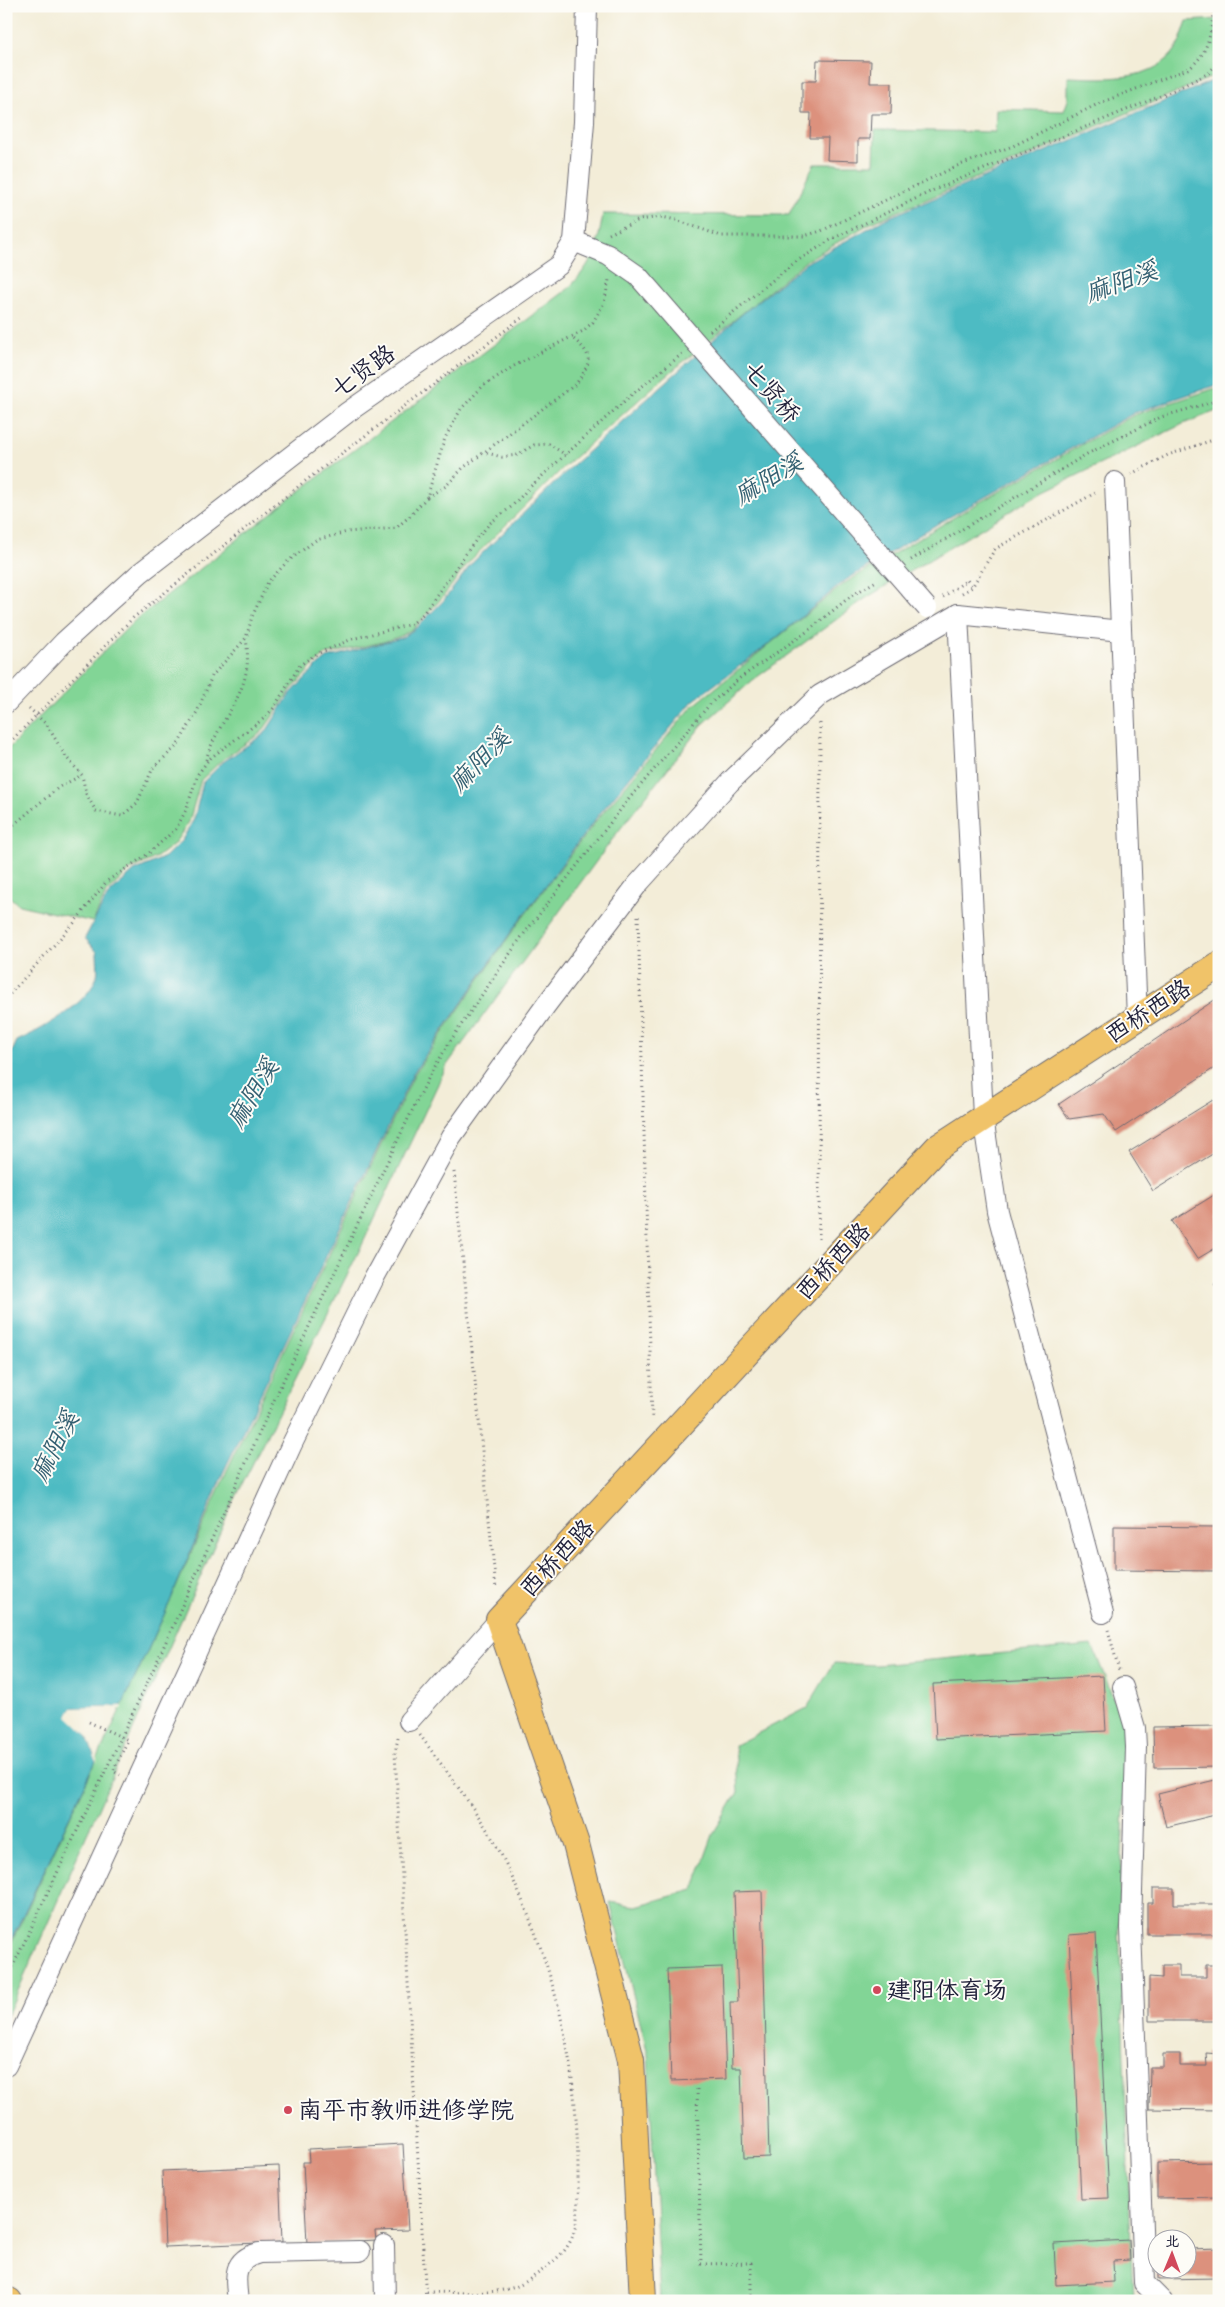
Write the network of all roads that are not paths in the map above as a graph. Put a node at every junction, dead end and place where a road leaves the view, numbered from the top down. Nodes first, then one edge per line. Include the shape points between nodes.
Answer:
1 (587, 6) edge
2 (574, 241) junction
3 (1115, 482) road end
4 (927, 608) road end
5 (958, 614) junction
6 (1121, 631) junction
7 (10, 698) edge
8 (1219, 965) edge
9 (1137, 1018) junction
10 (983, 1117) junction
11 (1103, 1613) road end
12 (499, 1620) junction
13 (1123, 1687) road end
14 (409, 1721) road end
15 (6, 2066) edge
16 (384, 2245) dead end
17 (360, 2251) dead end
18 (238, 2301) edge
19 (385, 2301) edge
20 (643, 2301) edge
21 (1162, 2301) edge

1 - 2 street, 七贤路 via 584,122
2 - 4 street, 七贤桥, bridge via 608,245 638,276
2 - 7 street, 七贤路 via 559,265 348,412 140,573 64,642
3 - 6 street
5 - 6 street
5 - 10 street
5 - 15 street via 820,695 730,782 637,886 451,1137 375,1276 292,1444
6 - 9 street
8 - 9 main road, 西桥西路
9 - 10 main road, 西桥西路
10 - 11 street via 998,1211
10 - 12 main road, 西桥西路 via 937,1148
12 - 14 street
12 - 20 main road via 576,1844 630,2060
13 - 21 street via 1136,1747 1131,1946 1144,2283
16 - 19 street
17 - 18 street via 247,2256 238,2267 236,2276

